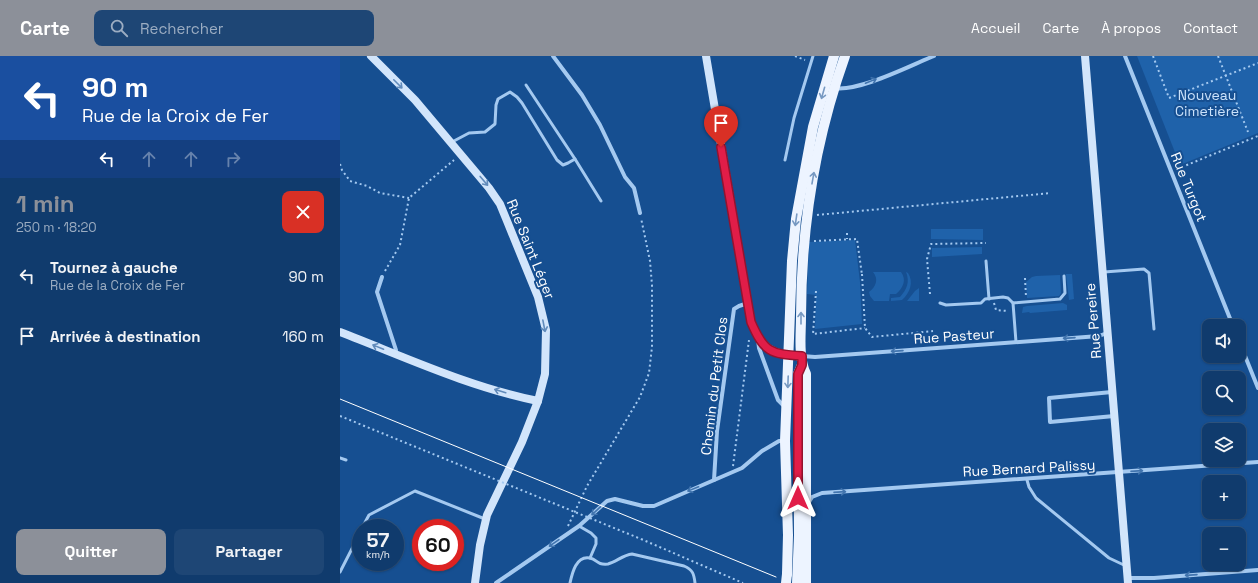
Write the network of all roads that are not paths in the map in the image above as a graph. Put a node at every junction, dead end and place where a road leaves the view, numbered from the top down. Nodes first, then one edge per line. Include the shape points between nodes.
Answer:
1 (371, 56) edge
2 (553, 56) edge
3 (706, 56) edge
4 (813, 56) edge
5 (834, 56) edge
6 (845, 56) edge
7 (934, 56) edge
8 (1085, 56) edge
9 (1125, 56) edge
10 (526, 85) dead end
11 (834, 88) junction
12 (451, 143) junction
13 (575, 159) junction
14 (785, 160) dead end
15 (601, 201) dead end
16 (640, 213) road end
17 (986, 261) dead end
18 (1102, 272) junction
19 (1064, 276) dead end
20 (382, 277) road end
21 (991, 299) junction
22 (748, 303) junction
23 (940, 303) dead end
24 (1013, 303) junction
25 (1230, 319) edge
26 (1154, 329) dead end
27 (340, 332) edge
28 (1107, 333) junction
29 (757, 335) junction
30 (1016, 342) junction
31 (395, 354) junction
32 (789, 355) junction
33 (1246, 358) edge
34 (802, 361) junction
35 (1258, 388) edge
36 (1112, 392) junction
37 (538, 401) junction
38 (787, 410) junction
39 (1114, 416) junction
40 (785, 441) junction
41 (340, 458) edge
42 (346, 460) dead end
43 (1258, 462) edge
44 (1119, 472) junction
45 (714, 480) junction
46 (1027, 480) junction
47 (806, 505) junction
48 (367, 519) edge
49 (486, 519) junction
50 (579, 526) junction
51 (352, 549) edge
52 (590, 558) junction
53 (1126, 567) junction
54 (1258, 570) edge
55 (340, 572) edge
56 (795, 580) edge
57 (1128, 581) edge
58 (475, 583) edge
59 (496, 583) edge
60 (570, 583) edge
61 (695, 583) edge

1 -> 12 street, Rue Saint Léger via 415,100
2 - 16 street via 582,95 600,125 625,177 634,188
3 - 22 street
4 - 14 lane via 794,118
5 -> 32 main road via 813,127 796,219
6 - 11 main road
11 -> 7 street via 859,86
8 - 18 street, Rue Pereire
9 - 25 street, Rue Turgot
10 - 13 lane
34 -> 11 main road via 801,300 806,218
12 - 13 lane via 469,133 485,132 495,124 498,99 510,92 522,103 557,160 563,165
12 -> 37 street, Rue Saint Léger via 500,204 538,297 546,330 548,362
13 - 15 lane
17 - 21 lane
18 - 26 lane via 1144,269 1148,273
18 - 28 street, Rue Pereire
19 - 24 lane via 1065,293 1060,299
20 - 31 street via 377,292 396,350
21 - 23 lane via 985,299 981,303
21 - 24 lane via 1008,298
22 - 29 street via 751,322
22 - 45 street, Chemin du Petit Clos via 734,309 717,431
24 - 30 lane
31 -> 27 street
28 -> 30 street, Rue Pasteur via 1099,336
28 - 36 street, Rue Pereire
29 - 32 street via 768,349 776,354
29 - 38 street via 759,348 778,400
30 -> 34 street, Rue Pasteur
37 -> 31 street via 500,392
32 - 34 main road
32 -> 38 main road
33 - 35 street
34 - 47 main road via 806,374
34 - 56 main road via 798,374 799,534
36 - 39 street, Rue Pereire
36 - 39 street via 1048,398 1050,422
37 - 49 street, Rue Saint Léger
38 - 40 main road
38 - 56 main road via 795,525
39 - 44 street, Rue Pereire
40 - 45 street via 779,441 762,451 742,468
40 - 56 main road via 788,535
41 - 42 lane
44 -> 43 street, Rue Bernard Palissy
44 - 46 street, Rue Bernard Palissy
44 - 53 street, Rue Pereire
45 -> 50 street via 654,506 615,499 607,501
47 -> 46 street, Rue Bernard Palissy via 812,497 822,493
46 - 53 lane via 1036,498 1108,558
47 - 56 main road
48 - 49 lane via 369,515 415,491
49 - 58 street, Rue Saint Léger
50 - 52 lane via 596,538
50 -> 59 street
51 - 55 lane
52 - 60 lane via 583,559 574,568
52 - 61 lane via 601,564 632,554 684,566 694,573
53 - 57 street, Rue Pereire
54 -> 57 street

